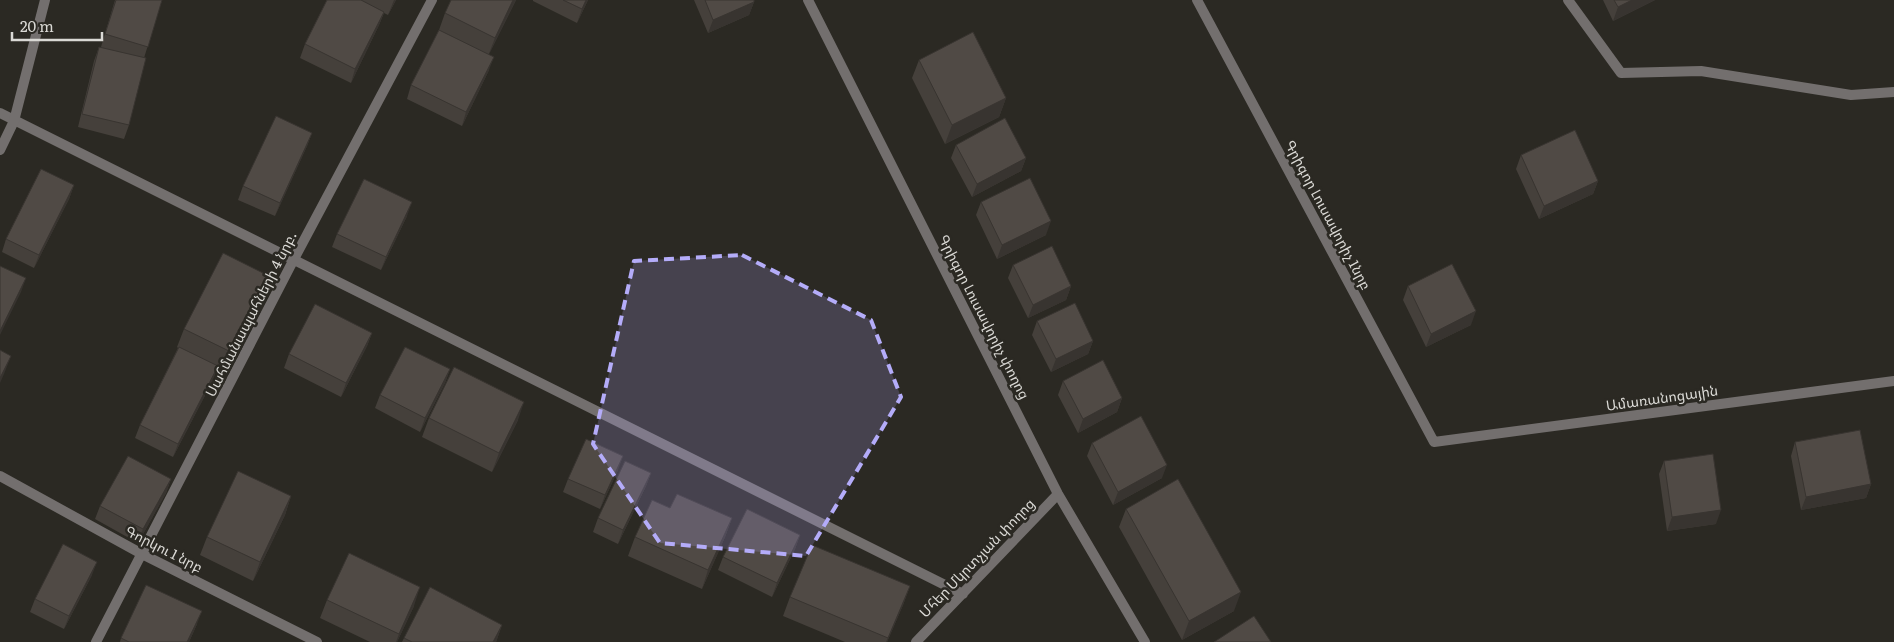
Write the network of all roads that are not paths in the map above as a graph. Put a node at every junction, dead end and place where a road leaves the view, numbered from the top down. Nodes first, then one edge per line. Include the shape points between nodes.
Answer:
1 (45, 0) edge
2 (432, 0) edge
3 (808, 0) edge
4 (1197, 0) edge
5 (1568, 0) edge
6 (1894, 92) edge
7 (0, 113) edge
8 (14, 121) junction
9 (0, 150) edge
10 (294, 259) junction
11 (1894, 381) edge
12 (1434, 442) joint
13 (0, 476) edge
14 (1058, 494) junction
15 (142, 554) junction
16 (963, 594) junction
17 (96, 642) edge
18 (317, 642) edge
19 (916, 642) edge
20 (1144, 642) edge

1 - 8 street
2 - 10 street, Սահմանապահների 4 նրբ.
3 - 14 street, Գրիգոր Լուսավորիչ փողոց
4 - 12 street, Գրիգոր Լուսավորիչ 1նրբ
5 - 6 street via 1622,73 1701,72 1851,95
7 - 8 street
8 - 9 street
8 - 10 street
10 - 15 street, Սահմանապահների 4 նրբ.
10 - 16 street
11 - 12 street, Ամառանոցային
13 - 15 street, Գորկու 1 նրբ
14 - 16 street, Մհեր Մկրտչյան փողոց
14 - 20 street, Գրիգոր Լուսավորիչ փողոց
15 - 17 street, Սահմանապահների 4 նրբ.
15 - 18 street, Գորկու 1 նրբ
16 - 19 street, Մհեր Մկրտչյան փողոց

